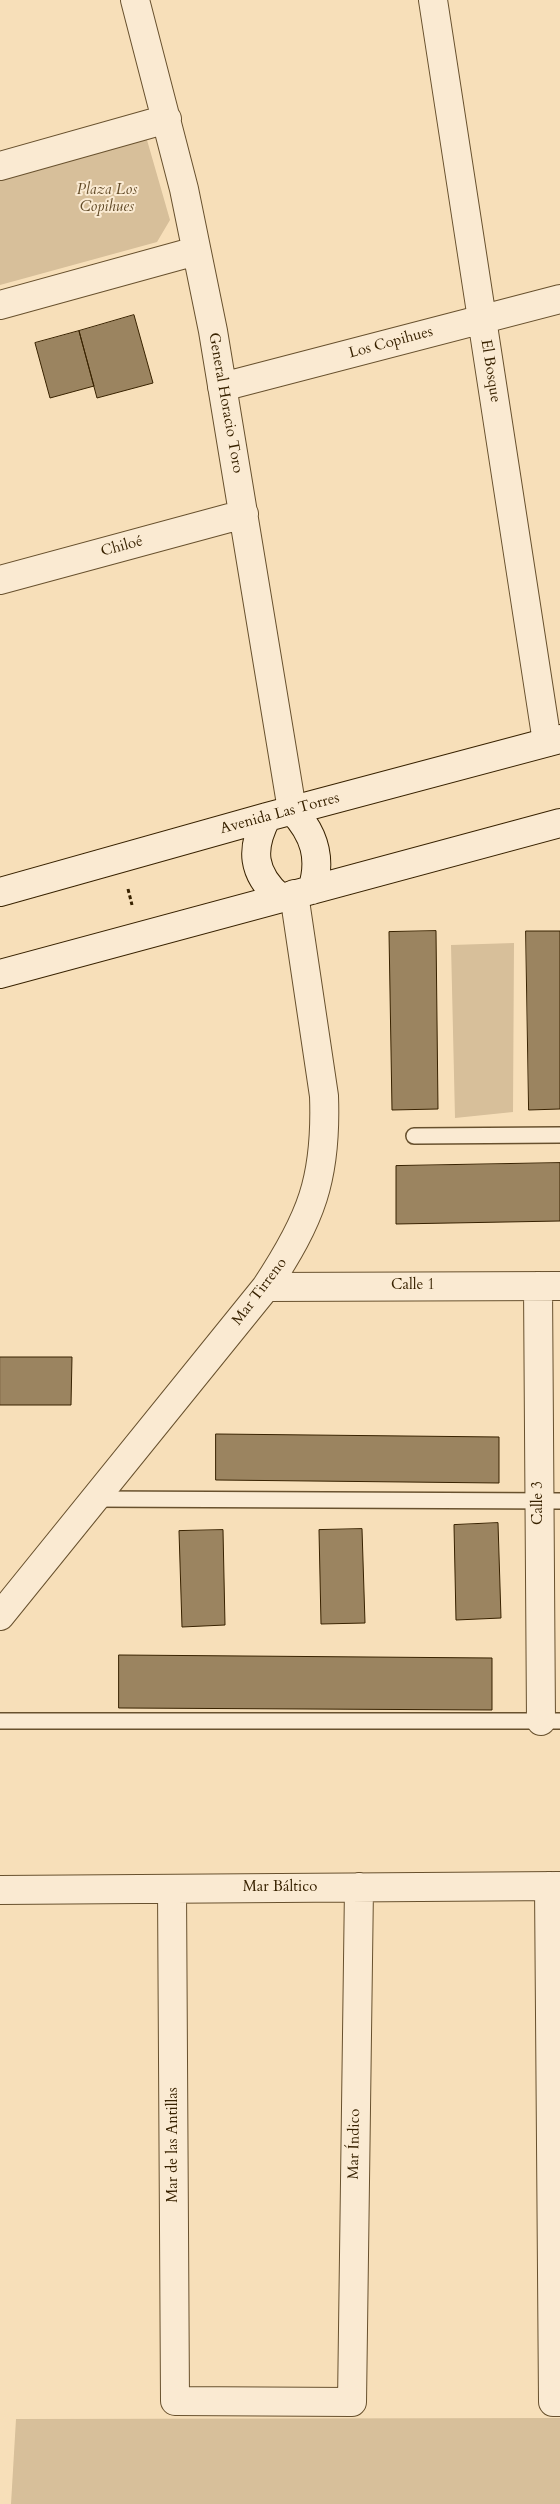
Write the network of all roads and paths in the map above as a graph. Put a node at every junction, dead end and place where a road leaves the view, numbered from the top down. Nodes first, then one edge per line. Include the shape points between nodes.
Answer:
1 (134, 0) edge
2 (433, 0) edge
3 (167, 119) junction
4 (0, 166) edge
5 (196, 251) junction
6 (560, 300) edge
7 (0, 305) edge
8 (482, 320) junction
9 (222, 387) junction
10 (244, 514) junction
11 (0, 580) edge
12 (554, 740) edge
13 (292, 810) junction
14 (267, 817) junction
15 (560, 823) edge
16 (120, 859) junction
17 (0, 892) edge
18 (295, 894) junction
19 (141, 903) dead end
20 (0, 974) edge
21 (560, 1135) edge
22 (414, 1136) dead end
23 (549, 1286) edge
24 (266, 1287) junction
25 (93, 1499) junction
26 (550, 1501) edge
27 (0, 1616) edge
28 (0, 1721) edge
29 (550, 1721) edge
30 (555, 1886) edge
31 (359, 1887) junction
32 (172, 1889) junction
33 (0, 1890) edge
34 (175, 2400) joint
35 (556, 2402) edge

1 - 3 street, General Horacio Toro
2 - 8 street, El Bosque
3 - 4 street
3 - 5 street, General Horacio Toro
5 - 7 street
5 - 9 street, General Horacio Toro
6 - 8 street, Los Copihues
8 - 9 street, Los Copihues
8 - 12 street, El Bosque
9 - 10 street, General Horacio Toro
10 - 11 street, Chiloé
10 - 13 street, General Horacio Toro
12 - 13 street, Avenida Las Torres
13 - 14 street, Avenida Las Torres
13 - 18 street via 310,832 317,860
14 - 16 street, Avenida Las Torres
14 - 18 street via 255,847 257,864 262,877
15 - 18 street
16 - 17 street, Avenida Las Torres
16 - 19 path via 132,906
18 - 20 street
18 - 24 street, Mar Tirreno via 324,1096 324,1148 317,1183 301,1230
21 - 22 lane
23 - 24 street, Calle 1
23 - 26 street, Calle 3
24 - 25 street, Mar Tirreno
25 - 26 lane
25 - 27 street, Mar Tirreno
26 - 29 street, Calle 3
28 - 29 lane
30 - 31 street, Mar Báltico
30 - 35 street
31 - 32 street, Mar Báltico
31 - 34 street, Mar Índico via 352,2402
32 - 33 street, Mar Báltico
32 - 34 street, Mar de las Antillas

